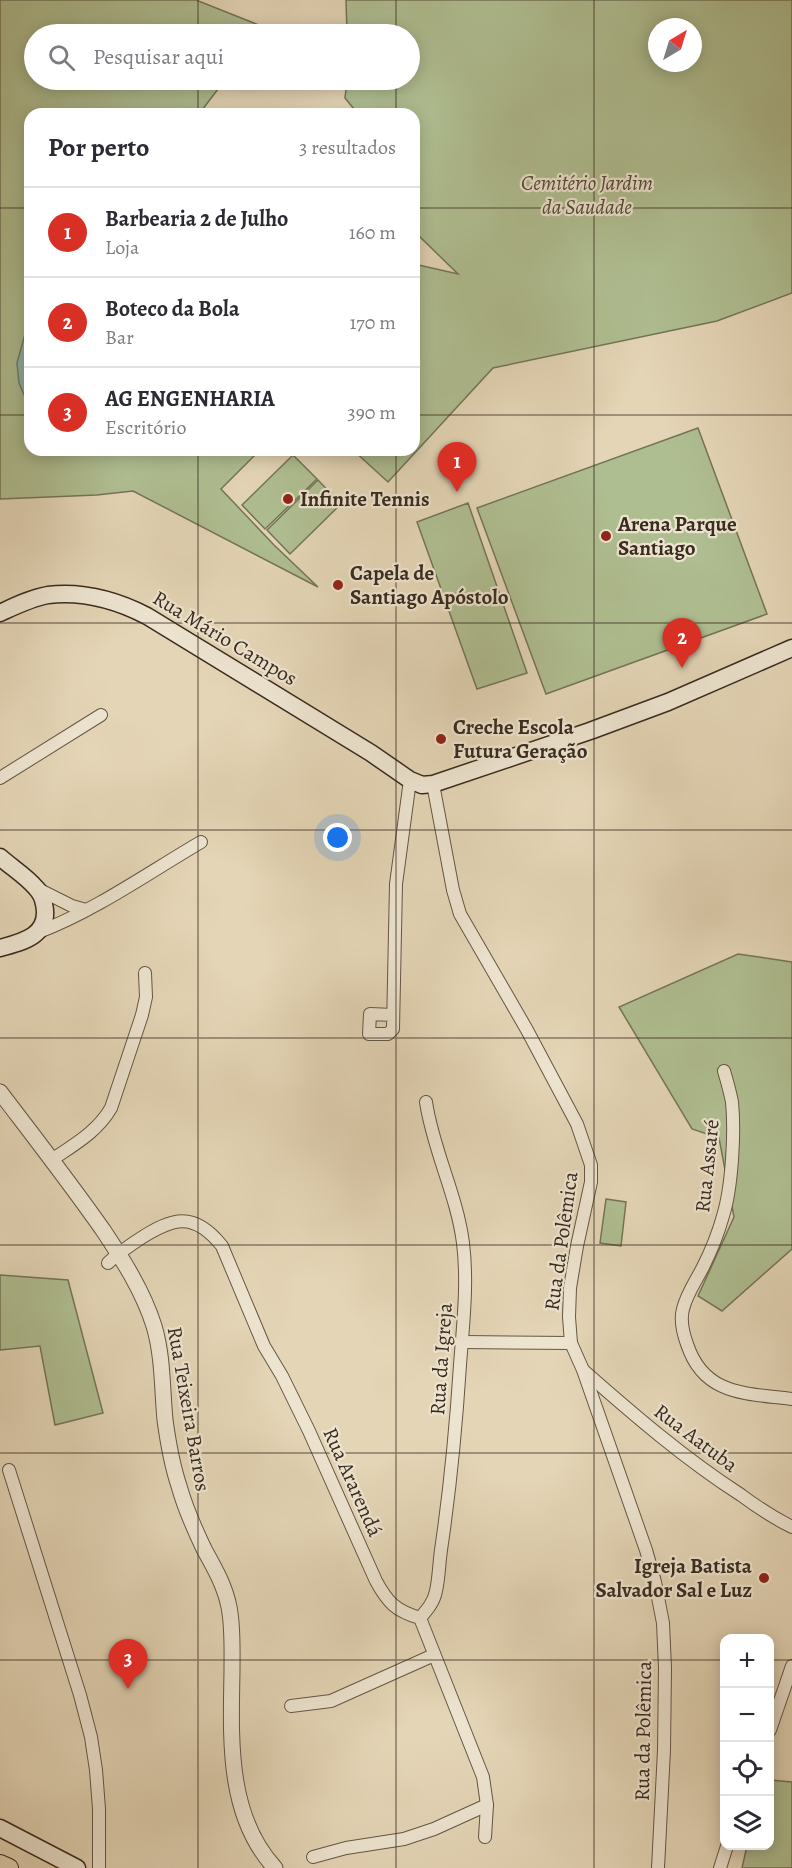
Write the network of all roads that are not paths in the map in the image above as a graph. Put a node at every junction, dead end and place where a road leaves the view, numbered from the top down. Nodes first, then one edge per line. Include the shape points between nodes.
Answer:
1 (0, 613) edge
2 (792, 648) edge
3 (102, 715) dead end
4 (0, 778) edge
5 (410, 780) junction
6 (433, 784) junction
7 (201, 842) dead end
8 (0, 857) edge
9 (38, 889) junction
10 (86, 910) junction
11 (39, 932) junction
12 (0, 948) edge
13 (146, 973) dead end
14 (393, 1015) dead end
15 (724, 1071) dead end
16 (0, 1092) edge
17 (426, 1102) dead end
18 (52, 1159) junction
19 (113, 1258) junction
20 (462, 1342) junction
21 (571, 1343) junction
22 (583, 1370) junction
23 (792, 1399) edge
24 (9, 1470) dead end
25 (792, 1527) edge
26 (420, 1618) junction
27 (434, 1654) junction
28 (792, 1666) edge
29 (291, 1706) dead end
30 (774, 1718) edge
31 (488, 1805) junction
32 (0, 1828) edge
33 (485, 1837) dead end
34 (725, 1850) edge
35 (313, 1857) dead end
36 (0, 1864) edge
37 (9, 1868) edge
38 (77, 1868) edge
39 (99, 1868) edge
40 (275, 1868) edge
41 (658, 1868) edge
42 (720, 1868) edge

1 - 5 main road, Rua Mário Campos via 47,595 93,597 126,605
2 - 6 main road via 657,706
3 - 4 street
5 - 6 main road
5 - 14 street via 396,884
6 - 21 street, Rua da Polêmica via 460,914 577,1124 591,1165 570,1288
7 - 10 street
8 - 9 main road
9 - 10 street
9 - 11 main road via 45,911
10 - 11 street
11 - 12 main road
13 - 18 street via 146,997 111,1108 89,1135
15 - 23 street, Rua Assaré via 733,1120 724,1213 682,1311 682,1332 689,1353 714,1384
16 - 18 street, Rua Teixeira Barros
17 - 20 street, Rua da Igreja via 463,1240
18 - 19 street, Rua Teixeira Barros
19 - 26 street, Rua Ararendá via 172,1222 200,1224 211,1232 222,1246 264,1346 309,1431 376,1581 394,1607
19 - 40 street, Rua Teixeira Barros via 146,1304 154,1326 165,1420 185,1509 229,1606 235,1783 250,1828
20 - 21 street
20 - 26 street, Rua da Igreja via 453,1458 436,1592
21 - 22 street, Rua da Polêmica
22 - 25 street, Rua Aatuba via 707,1473
22 - 41 street, Rua da Polêmica via 646,1550 663,1623 664,1750
24 - 39 street via 91,1737 99,1809
26 - 27 street
27 - 29 street via 331,1701
27 - 31 street via 483,1776
28 - 30 street
31 - 33 street
31 - 35 street via 404,1839
32 - 38 main road
34 - 42 street
36 - 37 main road

